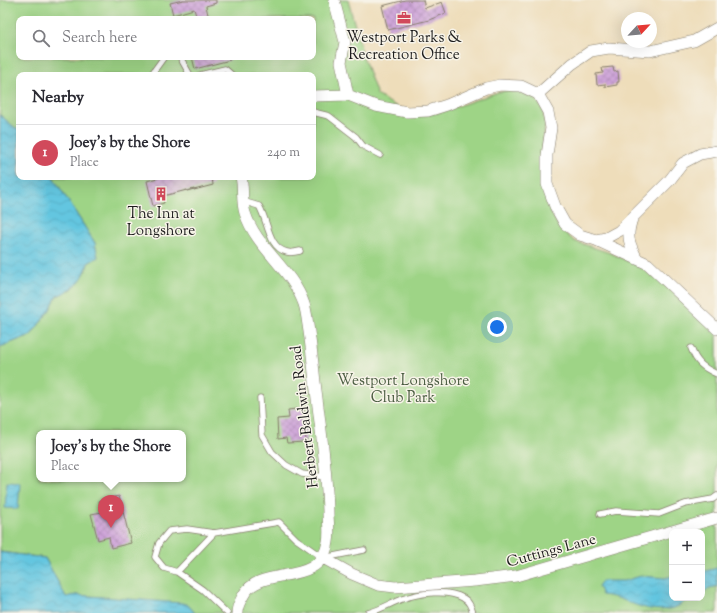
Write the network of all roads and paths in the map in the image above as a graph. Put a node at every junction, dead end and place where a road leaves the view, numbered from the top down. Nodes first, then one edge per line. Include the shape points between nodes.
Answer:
1 (334, 0) edge
2 (717, 28) edge
3 (162, 60) edge
4 (182, 60) edge
5 (153, 72) edge
6 (188, 72) edge
7 (212, 72) edge
8 (228, 72) edge
9 (538, 94) junction
10 (316, 96) edge
11 (348, 96) junction
12 (316, 113) edge
13 (717, 150) edge
14 (380, 155) dead end
15 (243, 180) edge
16 (242, 201) junction
17 (633, 217) junction
18 (596, 240) junction
19 (300, 251) dead end
20 (637, 259) junction
21 (717, 329) edge
22 (691, 348) dead end
23 (717, 374) edge
24 (260, 398) dead end
25 (326, 477) junction
26 (717, 496) edge
27 (600, 514) dead end
28 (717, 518) edge
29 (214, 533) junction
30 (364, 550) dead end
31 (323, 558) junction
32 (176, 572) junction
33 (227, 613) edge
34 (237, 613) edge
35 (368, 613) edge
36 (473, 613) edge

1 - 11 street via 345,42 341,62
2 - 9 street via 694,41 650,51 610,48 591,51
3 - 5 lane
4 - 6 lane
7 - 8 lane via 225,69
9 - 11 street via 521,86 500,85 428,111 407,112 376,106
9 - 18 street via 548,112 551,128 547,155 547,184 555,206 565,224 580,235
10 - 11 street
12 - 14 lane via 329,116 356,136 363,146
13 - 17 street via 700,154 683,163
15 - 16 street, Herbert Baldwin Road
16 - 19 lane via 258,206 272,239 281,250 289,253
16 - 25 street, Herbert Baldwin Road via 250,226 294,284 304,304 311,343
17 - 18 street via 619,231
17 - 20 street via 629,243
18 - 20 street
20 - 21 street via 648,264
22 - 23 lane via 697,362
24 - 25 lane via 262,435 272,452 286,465 302,474
25 - 31 street, Herbert Baldwin Road via 329,542
26 - 27 lane via 659,514 616,511
28 - 31 street, Cuttings Lane via 516,576 475,581 395,587 378,585
29 - 31 lane via 279,522 296,539
29 - 32 lane
29 - 32 lane via 187,529 169,531 159,543 155,557 164,568
30 - 31 lane
31 - 34 street via 296,574 260,580 246,590 237,607
32 - 33 lane via 203,590
35 - 36 lane via 402,599 438,593 455,594 464,598 470,604

